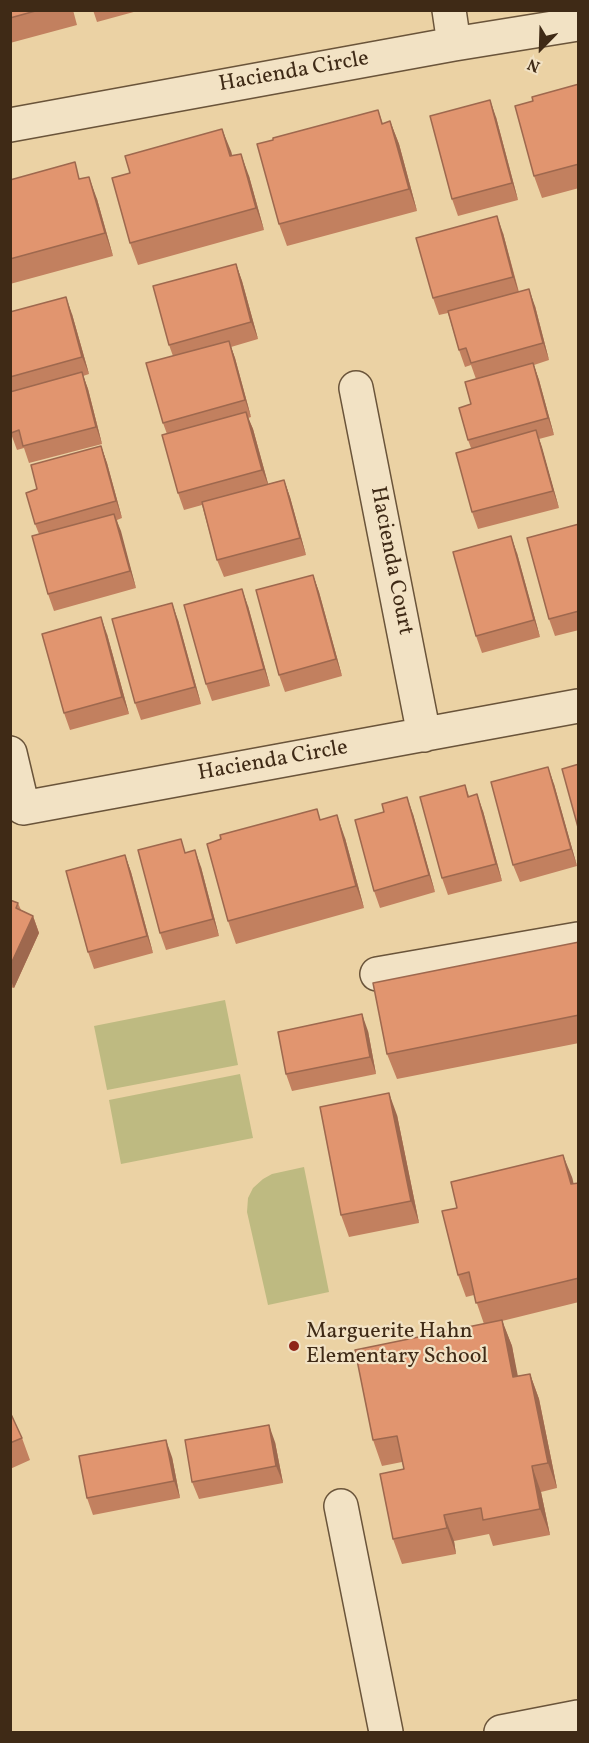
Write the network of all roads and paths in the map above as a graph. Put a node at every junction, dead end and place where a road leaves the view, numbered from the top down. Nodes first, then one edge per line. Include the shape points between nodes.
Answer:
1 (449, 10) edge
2 (579, 24) edge
3 (454, 44) junction
4 (10, 125) edge
5 (356, 387) dead end
6 (579, 706) edge
7 (424, 735) junction
8 (10, 753) edge
9 (579, 939) edge
10 (377, 974) dead end
11 (341, 1506) dead end
12 (579, 1717) edge
13 (386, 1732) edge
14 (501, 1732) edge

1 - 3 street
2 - 3 street, Hacienda Circle
3 - 4 street, Hacienda Circle
5 - 7 street, Hacienda Court
6 - 7 street, Hacienda Circle
7 - 8 street, Hacienda Circle via 23,808
9 - 10 street
11 - 13 street
12 - 14 street

